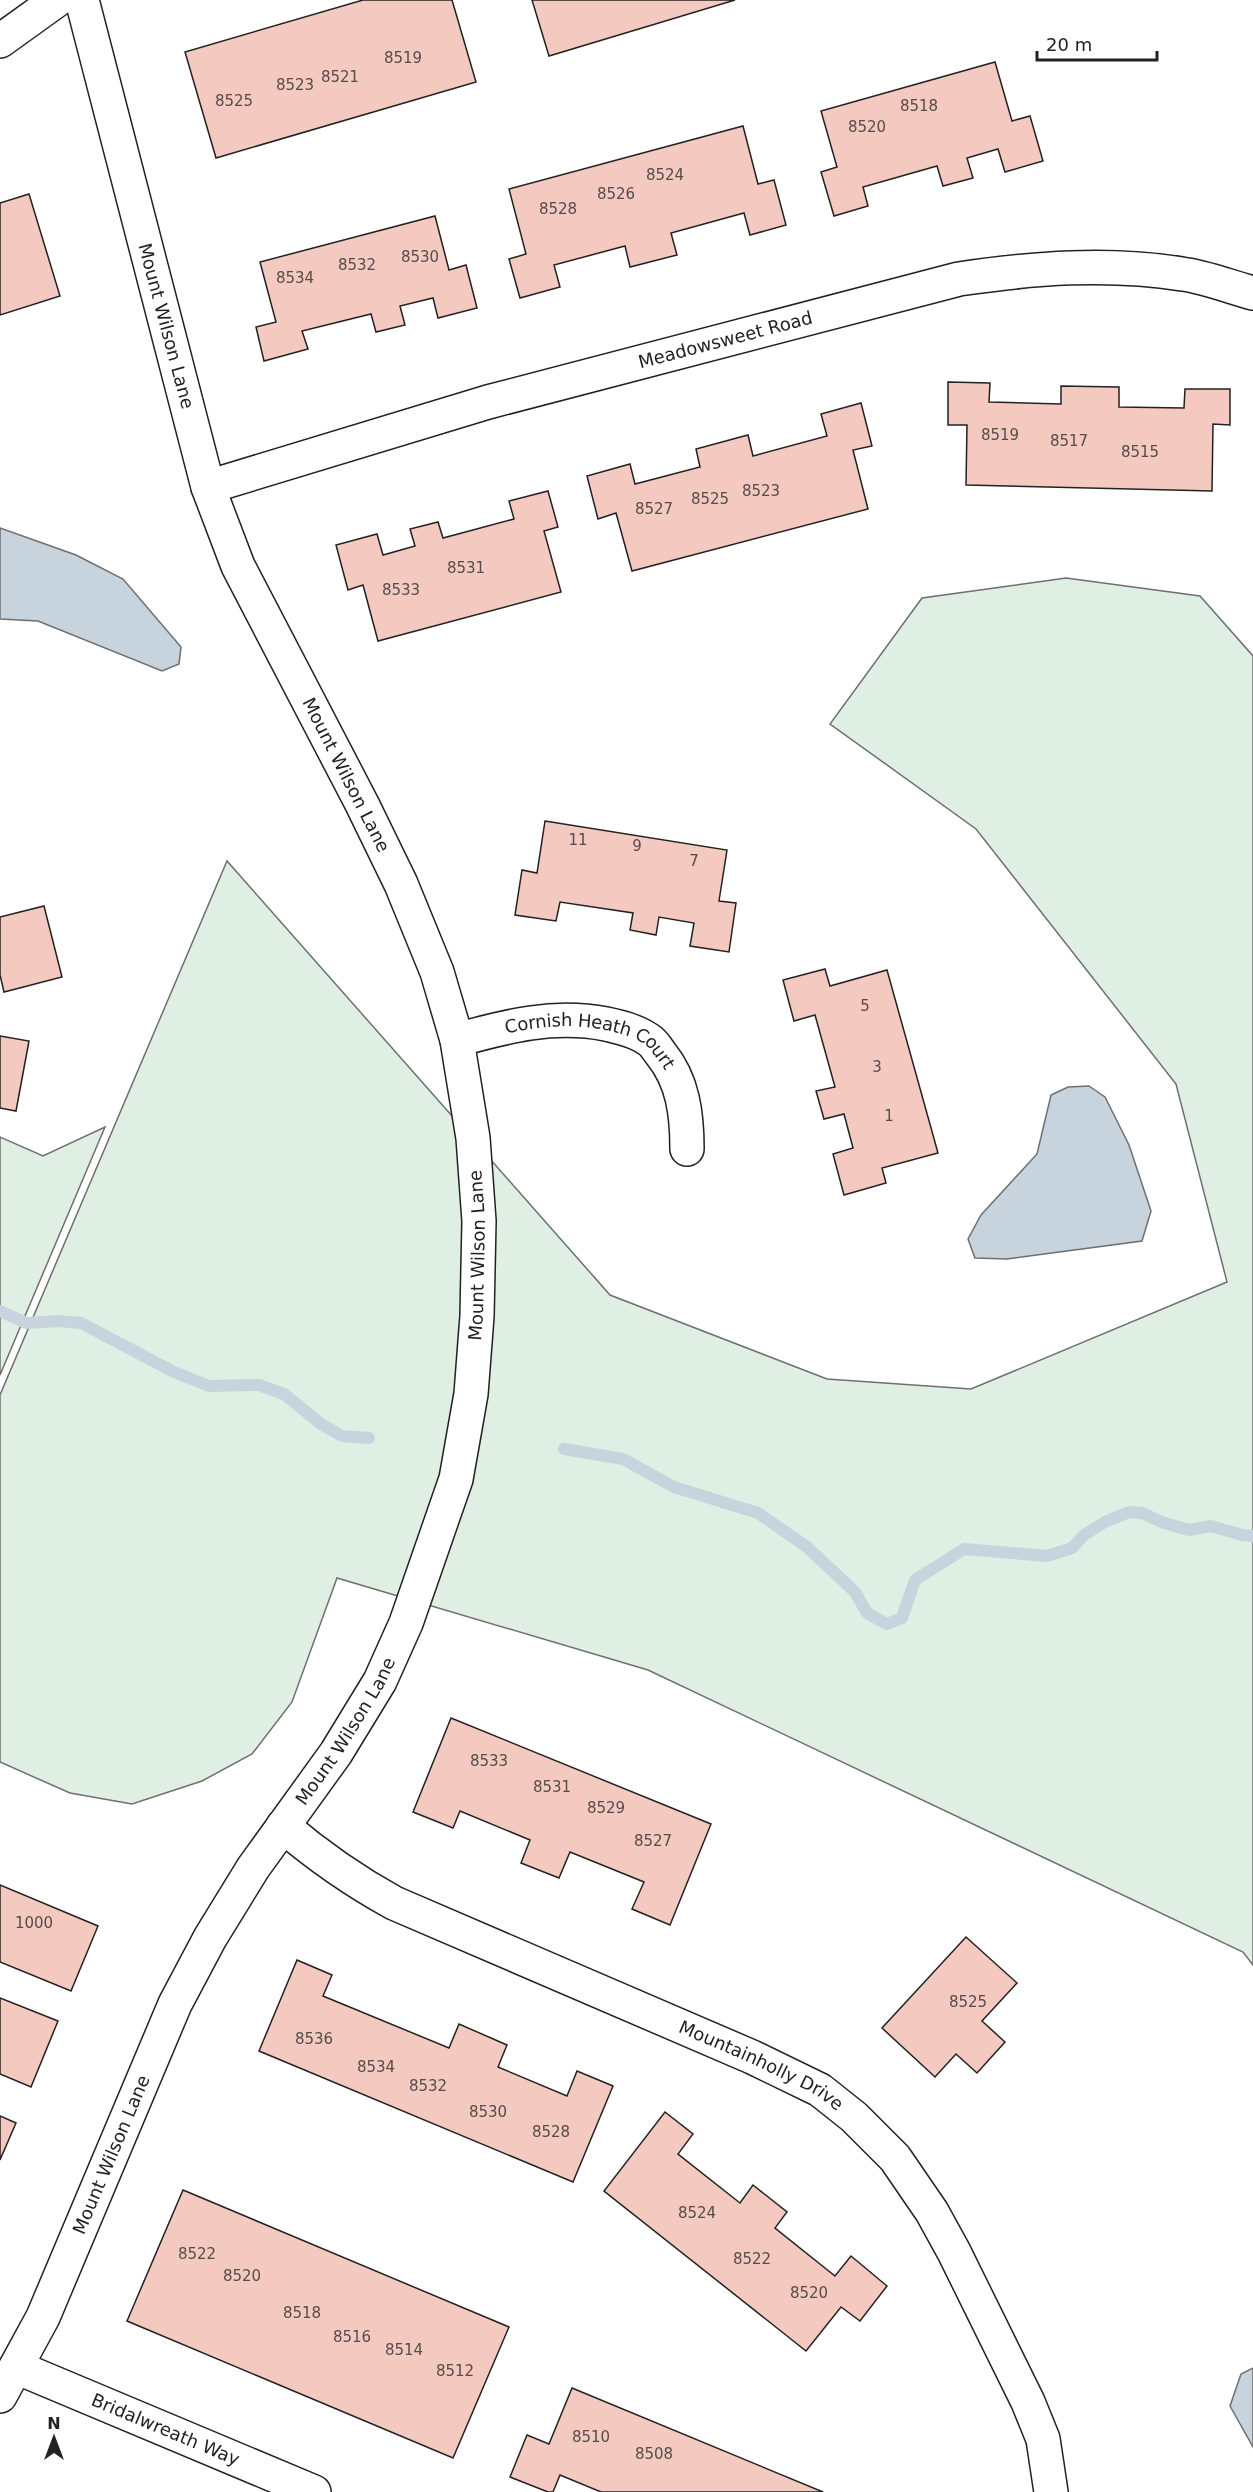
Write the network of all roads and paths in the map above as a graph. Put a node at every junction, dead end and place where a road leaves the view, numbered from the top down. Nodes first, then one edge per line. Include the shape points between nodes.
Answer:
1 (57, 0) edge
2 (82, 0) edge
3 (0, 41) edge
4 (1253, 293) edge
5 (208, 488) junction
6 (457, 1040) junction
7 (687, 1149) dead end
8 (283, 1826) junction
9 (16, 2367) junction
10 (0, 2396) edge
11 (309, 2491) edge
12 (1051, 2492) edge

1 - 3 street
2 - 5 street, Mount Wilson Lane
4 - 5 street, Meadowsweet Road via 1183,274 1123,269 1071,267 959,279 488,402
5 - 6 street, Mount Wilson Lane via 238,566 401,884 437,972
6 - 7 street, Cornish Heath Court via 512,1025 554,1019 623,1028 650,1040 670,1065 681,1093
6 - 8 street, Mount Wilson Lane via 473,1138 479,1221 471,1394 456,1479 406,1623 380,1681 336,1753
8 - 9 street, Mount Wilson Lane via 210,1938 175,2004 43,2317
8 - 12 street, Mountainholly Drive via 328,1863 394,1903 752,2057 820,2090 854,2117 895,2158 954,2252 1043,2439
9 - 10 street, Mount Wilson Lane
9 - 11 street, Bridalwreath Way

